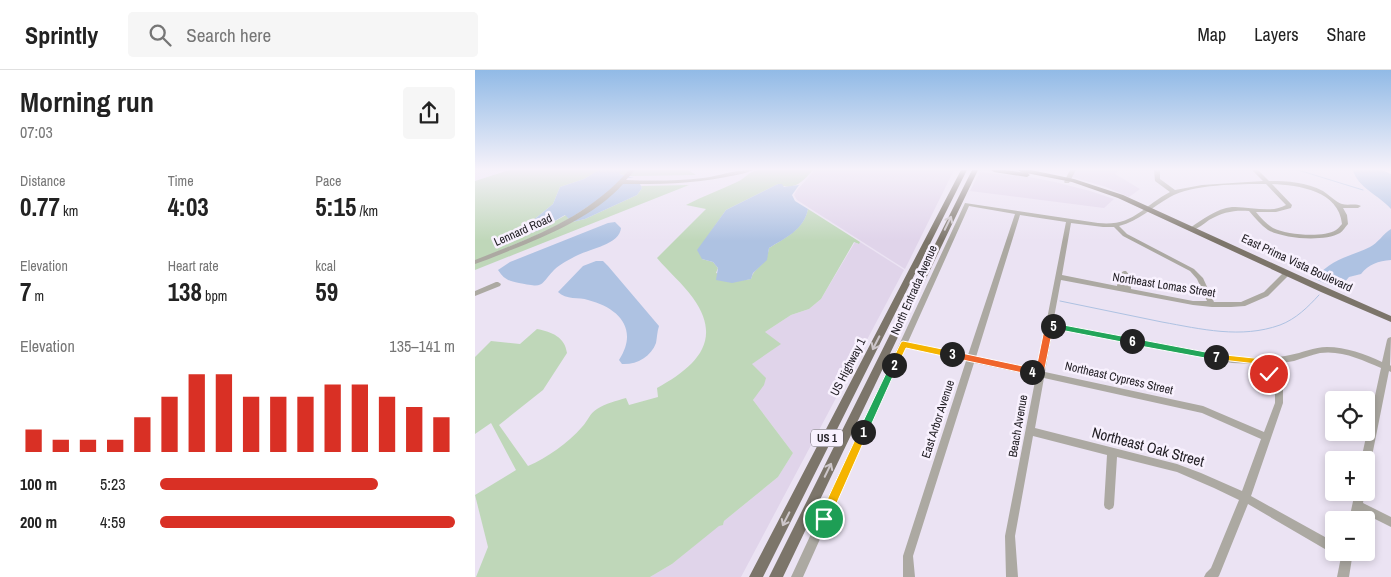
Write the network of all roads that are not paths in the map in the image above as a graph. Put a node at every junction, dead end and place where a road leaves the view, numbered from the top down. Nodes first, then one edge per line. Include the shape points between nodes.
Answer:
1 (608, 194) edge
2 (952, 194) edge
3 (963, 194) edge
4 (1107, 194) edge
5 (1171, 194) edge
6 (1279, 194) edge
7 (1324, 194) edge
8 (1338, 206) junction
9 (1358, 206) dead end
10 (1147, 209) junction
11 (1250, 209) junction
12 (1018, 212) junction
13 (1069, 220) junction
14 (1115, 226) junction
15 (1192, 229) junction
16 (475, 262) edge
17 (1287, 273) junction
18 (1059, 277) junction
19 (498, 284) dead end
20 (488, 288) junction
21 (475, 294) edge
22 (898, 299) junction
23 (475, 300) edge
24 (1212, 305) junction
25 (890, 315) junction
26 (903, 315) junction
27 (1391, 319) edge
28 (1049, 325) junction
29 (896, 330) junction
30 (1391, 340) edge
31 (903, 344) junction
32 (971, 358) junction
33 (1260, 361) junction
34 (1388, 368) edge
35 (1040, 373) junction
36 (1029, 431) junction
37 (1266, 437) junction
38 (1368, 451) edge
39 (1112, 453) junction
40 (1245, 498) junction
41 (1358, 501) edge
42 (1357, 504) junction
43 (1109, 506) dead end
44 (1356, 511) edge
45 (1391, 522) edge
46 (1325, 543) edge
47 (1345, 561) edge
48 (756, 577) edge
49 (776, 577) edge
50 (797, 577) edge
51 (909, 577) edge
52 (1012, 577) edge
53 (1210, 577) edge
54 (1343, 577) edge

1 - 16 street, Lennard Road via 569,221
2 - 22 main road, US Highway 1 / US 1
26 -> 3 main road, US 1
4 - 10 main road, East Prima Vista Boulevard
5 - 10 street
6 - 11 street via 1289,207
7 - 8 street
8 - 9 street
8 - 11 street via 1345,222 1341,228 1332,235 1305,237 1292,237 1267,227
10 - 14 street
10 - 15 main road, East Prima Vista Boulevard
11 - 15 street via 1221,211
12 - 13 street
12 - 31 street, North Entrada Avenue via 967,204
12 - 32 street, East Arbor Avenue
13 - 14 street
13 - 18 street, Beach Avenue
14 - 24 street via 1125,235 1192,270 1200,278
15 - 17 main road, East Prima Vista Boulevard
17 - 24 street, Northeast Lomas Street via 1266,294 1242,304
17 - 27 main road, East Prima Vista Boulevard
18 - 24 street, Northeast Lomas Street
18 - 28 street, Beach Avenue
19 - 20 street
20 - 21 street
20 - 23 street
22 - 25 main road, US Highway 1 / US 1
22 - 26 main road via 899,311
25 - 29 main road
25 -> 48 main road, US Highway 1 / US 1
26 - 29 main road, US 1
28 - 33 street via 1197,354
28 - 35 street, Beach Avenue
49 -> 29 main road, US 1
30 - 34 street
31 - 32 street, Northeast Cypress Street
31 - 50 street, North Entrada Avenue
32 - 35 street, Northeast Cypress Street
32 - 51 street, East Arbor Avenue via 908,556
33 - 34 street via 1332,350 1355,354
33 - 37 street via 1279,389 1279,403
34 - 38 street
35 - 36 street, Beach Avenue
35 - 37 street, Northeast Cypress Street via 1203,410
36 - 39 street, Northeast Oak Street
36 - 52 street, Beach Avenue via 1010,536
37 - 40 street
39 - 40 street, Northeast Oak Street via 1191,473
39 - 43 street
40 - 46 street, Northeast Oak Street
40 - 53 street via 1215,572
41 - 42 street
42 - 44 street
42 - 45 street
47 - 54 street

